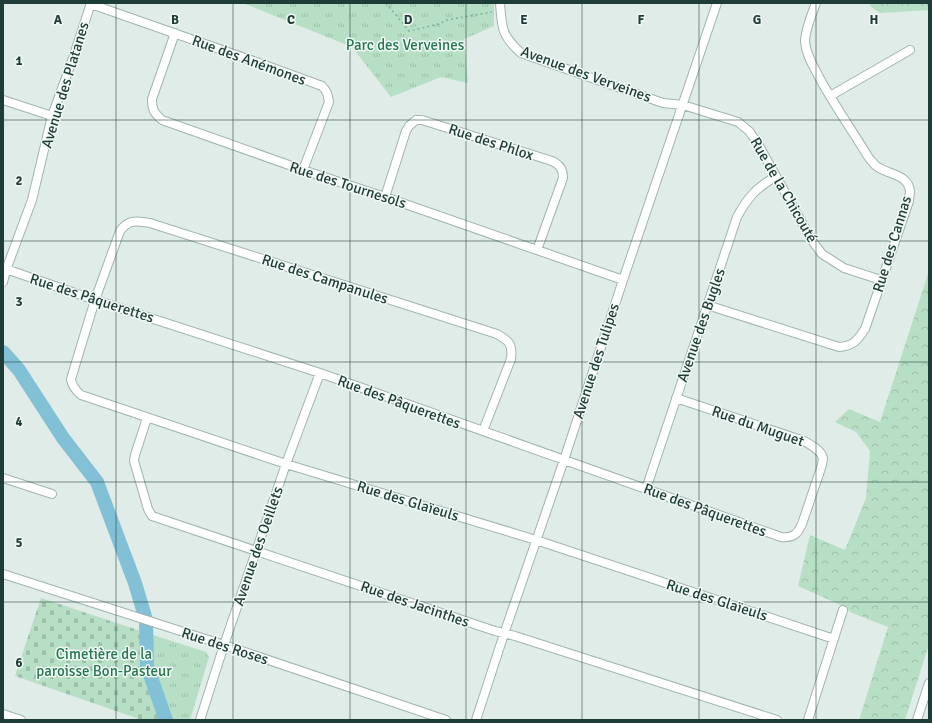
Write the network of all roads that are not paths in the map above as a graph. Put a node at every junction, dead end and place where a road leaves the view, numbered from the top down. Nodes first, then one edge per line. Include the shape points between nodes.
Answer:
1 (91, 3) edge
2 (500, 3) edge
3 (717, 3) edge
4 (816, 3) edge
5 (175, 33) junction
6 (910, 50) dead end
7 (830, 96) junction
8 (3, 100) edge
9 (683, 105) junction
10 (52, 116) junction
11 (303, 170) junction
12 (776, 176) junction
13 (385, 197) junction
14 (537, 250) junction
15 (5, 269) edge
16 (623, 280) junction
17 (882, 280) junction
18 (3, 282) edge
19 (95, 300) junction
20 (707, 305) junction
21 (320, 373) junction
22 (676, 398) junction
23 (147, 418) junction
24 (483, 432) junction
25 (564, 460) junction
26 (286, 464) junction
27 (3, 478) edge
28 (646, 489) junction
29 (52, 494) dead end
30 (794, 536) joint
31 (536, 540) junction
32 (256, 551) junction
33 (3, 574) edge
34 (844, 610) dead end
35 (504, 634) junction
36 (834, 639) junction
37 (224, 645) junction
38 (929, 682) edge
39 (3, 714) edge
40 (21, 720) edge
41 (200, 720) edge
42 (446, 720) edge
43 (476, 720) edge
44 (777, 720) edge
45 (808, 720) edge
46 (917, 720) edge

1 - 5 street, Rue des Anémones
1 - 10 street, Avenue des Platanes
2 - 9 street, Avenue des Verveines via 502,28 506,38 521,53 663,103
3 - 9 street, Avenue des Tulipes
4 - 7 street, Rue des Cannas via 805,40 806,51
5 - 11 street, Rue des Tournesols via 152,99 152,107 157,115 162,120
5 - 11 street, Rue des Anémones via 322,86 326,90 328,102
6 - 7 street
7 - 17 street, Rue des Cannas via 869,158 881,169 903,178 910,191 909,201
8 - 10 street
9 - 12 street, Rue de la Chicouté via 738,122 749,131
9 - 16 street, Avenue des Tulipes
10 - 15 street, Avenue des Platanes via 32,200
11 - 13 street, Rue des Tournesols
12 - 17 street, Rue de la Chicouté via 822,254 844,268
12 - 20 street, Avenue des Bugles via 752,193 737,217
13 - 14 street, Rue des Tournesols
13 - 14 street, Rue des Phlox via 406,131 416,120 552,161 560,167 563,178
14 - 16 street, Rue des Tournesols
15 - 18 street, Avenue des Platanes
15 - 19 street, Rue des Pâquerettes
16 - 25 street, Avenue des Tulipes
17 - 20 street, Rue des Cannas via 865,329 855,342 847,346 839,347
19 - 21 street, Rue des Pâquerettes
19 - 23 street, Rue des Glaïeuls via 72,371 72,386 81,395
19 - 24 street, Rue des Campanules via 120,232 125,225 139,221 497,334 510,344 511,359
20 - 22 street, Avenue des Bugles
21 - 24 street, Rue des Pâquerettes
21 - 26 street, Avenue des Oeillets
22 - 28 street, Avenue des Bugles
22 - 30 street, Rue du Muguet via 804,441 819,451 823,457 822,465 802,524
23 - 26 street, Rue des Glaïeuls
23 - 32 street, Rue des Jacinthes via 134,461 146,505 152,516
24 - 25 street, Rue des Pâquerettes
25 - 28 street, Rue des Pâquerettes
25 - 31 street, Avenue des Tulipes
26 - 31 street, Rue des Glaïeuls
26 - 32 street, Avenue des Oeillets
27 - 29 street
28 - 30 street, Rue des Pâquerettes via 781,537
31 - 35 street, Avenue des Tulipes
31 - 36 street, Rue des Glaïeuls
32 - 35 street, Rue des Jacinthes
32 - 37 street, Avenue des Oeillets
33 - 37 street, Rue des Roses
34 - 36 street
35 - 43 street, Avenue des Tulipes
35 - 44 street, Rue des Jacinthes
36 - 45 street
37 - 41 street, Avenue des Oeillets
37 - 42 street, Rue des Roses
38 - 46 street
39 - 40 street

